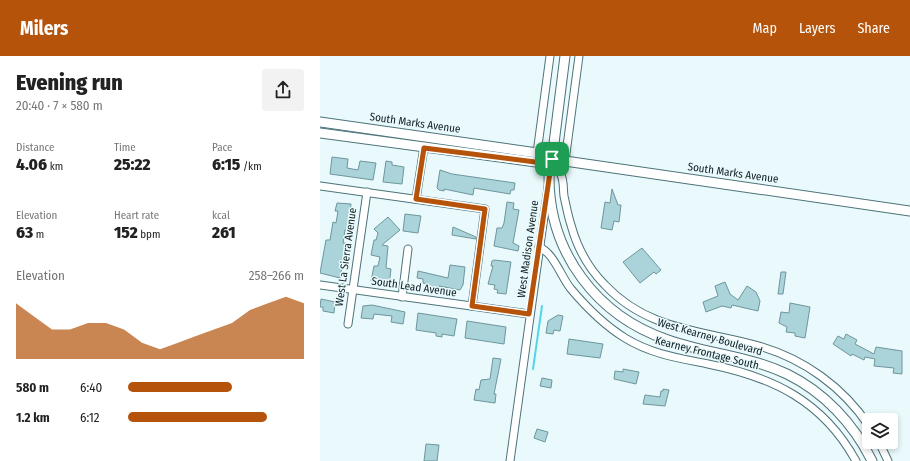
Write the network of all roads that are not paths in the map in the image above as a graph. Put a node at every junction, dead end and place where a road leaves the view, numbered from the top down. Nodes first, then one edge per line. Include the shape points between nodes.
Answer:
1 (550, 56) edge
2 (565, 56) edge
3 (579, 56) edge
4 (320, 122) edge
5 (320, 132) edge
6 (424, 148) junction
7 (537, 153) junction
8 (552, 159) junction
9 (565, 161) junction
10 (549, 177) junction
11 (320, 186) edge
12 (367, 192) junction
13 (416, 199) junction
14 (910, 211) edge
15 (539, 247) junction
16 (408, 249) dead end
17 (320, 285) edge
18 (353, 290) junction
19 (402, 296) junction
20 (472, 306) junction
21 (529, 314) junction
22 (348, 324) dead end
23 (862, 416) edge
24 (882, 449) edge
25 (510, 461) edge
26 (856, 461) edge
27 (872, 461) edge
28 (888, 461) edge

1 - 7 street
2 - 8 main road
3 - 9 street
4 - 7 main road, South Marks Avenue
5 - 6 main road, South Marks Avenue
6 - 8 main road, South Marks Avenue via 543,163
6 - 13 street
7 - 8 main road, South Marks Avenue
8 - 9 main road, South Marks Avenue
8 - 10 street, West Madison Avenue
8 - 23 street, Kearney Frontage South via 562,176 571,225 587,262 604,285 627,305 667,325 758,346 795,360 834,385
9 - 14 main road, South Marks Avenue
10 - 15 street, West Madison Avenue
10 - 27 main road, West Kearney Boulevard via 551,207 563,247 580,277 606,305 623,319 669,341 751,360 789,375 838,412 860,439
11 - 12 street
12 - 13 street
12 - 18 street, West La Sierra Avenue
13 - 20 street via 485,209
15 - 21 street, West Madison Avenue
15 - 26 street, Kearney Frontage South via 547,250 580,300 615,332 654,352 746,373 780,386 803,400 829,422
16 - 19 street
17 - 18 street, South Lead Avenue
18 - 19 street, South Lead Avenue
18 - 22 street, West La Sierra Avenue
19 - 20 street, South Lead Avenue
20 - 21 street, South Lead Avenue
21 - 25 street, West Madison Avenue
24 - 28 street

